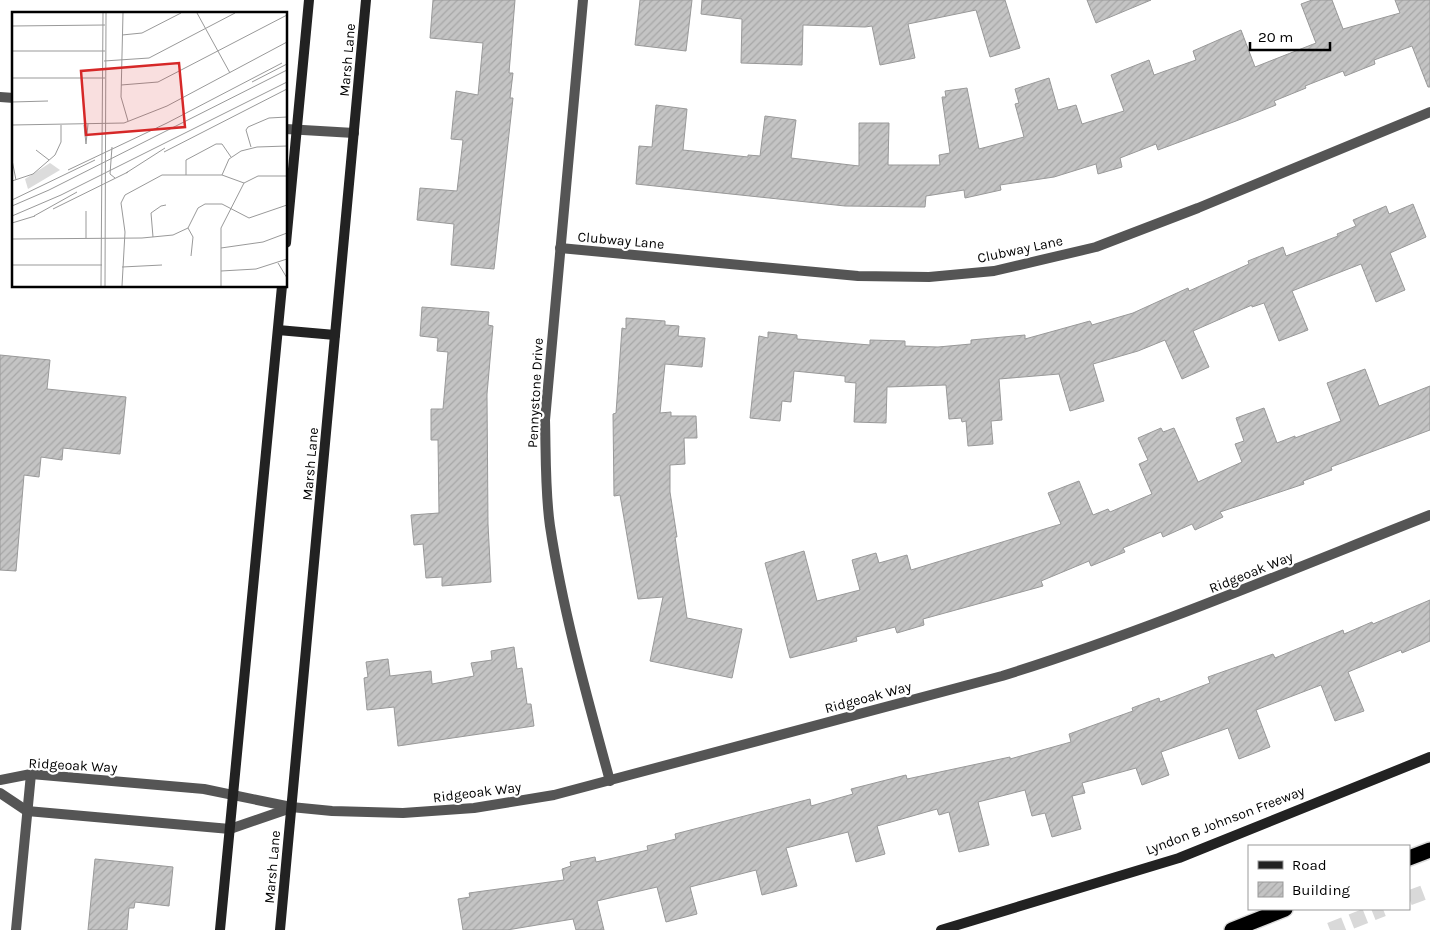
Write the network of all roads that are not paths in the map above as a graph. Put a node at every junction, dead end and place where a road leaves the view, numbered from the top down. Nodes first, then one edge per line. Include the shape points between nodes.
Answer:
1 (309, 0) edge
2 (366, 0) edge
3 (583, 0) edge
4 (1430, 112) edge
5 (292, 129) edge
6 (354, 133) junction
7 (288, 206) edge
8 (560, 248) junction
9 (282, 288) edge
10 (278, 330) junction
11 (336, 335) junction
12 (1430, 515) edge
13 (1430, 757) edge
14 (30, 774) junction
15 (0, 780) edge
16 (610, 781) junction
17 (0, 793) edge
18 (234, 795) junction
19 (292, 808) junction
20 (27, 811) junction
21 (230, 829) junction
22 (1430, 850) edge
23 (1410, 858) edge
24 (1282, 910) edge
25 (16, 930) edge
26 (220, 930) edge
27 (280, 930) edge
28 (941, 930) edge
29 (1232, 930) edge

1 - 5 main road
2 - 6 main road, Marsh Lane
3 - 8 street, Pennystone Drive
4 - 8 street, Clubway Lane via 1096,246 994,271 929,277 858,276
5 - 6 street
5 - 7 main road
6 - 11 main road, Marsh Lane
8 - 16 street, Pennystone Drive via 545,420 550,524 566,612
9 - 10 main road
10 - 11 main road
10 - 18 main road
11 - 19 main road, Marsh Lane
12 - 16 street, Ridgeoak Way via 1074,653 1002,676
13 - 28 main road, Lyndon B Johnson Freeway via 1179,858
14 - 15 street, Ridgeoak Way
14 - 18 street, Ridgeoak Way via 204,789
14 - 20 street
16 - 19 street, Ridgeoak Way via 554,796 474,808 403,813
17 - 20 street, Ridgeoak Way
18 - 19 street, Ridgeoak Way
18 - 21 main road
19 - 21 street, Ridgeoak Way
19 - 27 main road, Marsh Lane
20 - 21 street, Ridgeoak Way
20 - 25 street
21 - 26 main road
22 - 23 highway
24 - 29 highway

